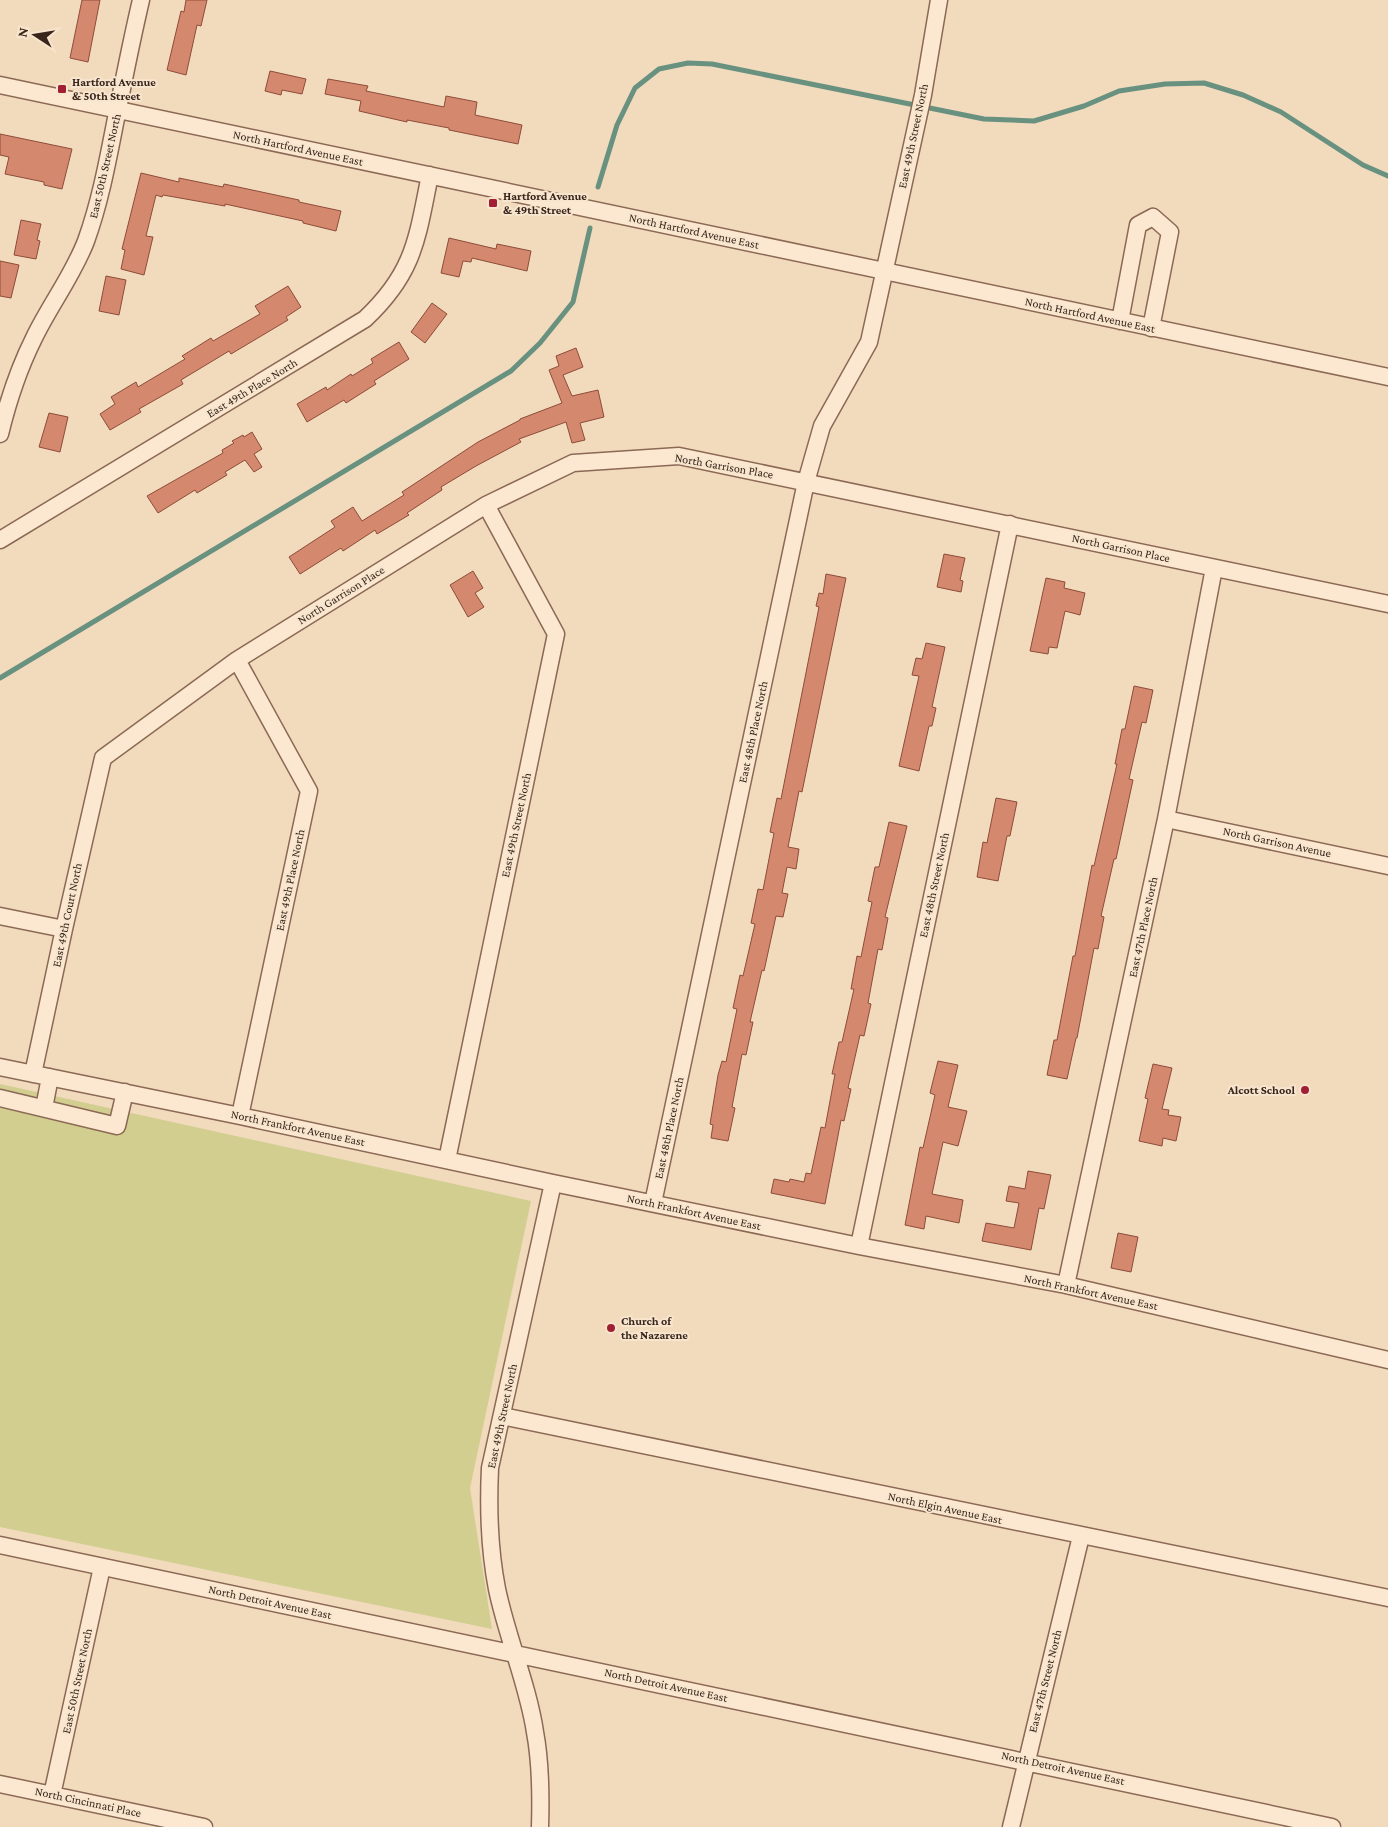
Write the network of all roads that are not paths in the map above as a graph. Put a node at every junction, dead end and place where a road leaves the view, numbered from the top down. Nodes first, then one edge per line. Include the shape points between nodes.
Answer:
1 (141, 0) edge
2 (939, 0) edge
3 (0, 85) edge
4 (118, 110) junction
5 (430, 175) junction
6 (885, 271) junction
7 (1120, 321) junction
8 (1151, 328) junction
9 (1388, 376) edge
10 (0, 434) edge
11 (806, 482) junction
12 (486, 505) junction
13 (1010, 524) junction
14 (0, 540) edge
15 (1214, 568) junction
16 (1388, 604) edge
17 (236, 660) junction
18 (103, 758) joint
19 (1166, 819) junction
20 (1388, 866) edge
21 (0, 916) edge
22 (64, 929) junction
23 (0, 1067) edge
24 (33, 1074) junction
25 (50, 1077) junction
26 (125, 1092) junction
27 (0, 1098) edge
28 (44, 1108) junction
29 (240, 1116) junction
30 (447, 1160) junction
31 (553, 1183) junction
32 (653, 1203) junction
33 (859, 1246) junction
34 (1066, 1284) junction
35 (1388, 1360) edge
36 (502, 1416) junction
37 (1081, 1536) junction
38 (0, 1545) edge
39 (102, 1567) junction
40 (1388, 1598) edge
41 (515, 1654) junction
42 (1026, 1760) junction
43 (0, 1784) edge
44 (52, 1795) junction
45 (204, 1827) edge
46 (540, 1827) edge
47 (1011, 1827) edge
48 (1332, 1827) edge

1 - 4 street, East 50th Street North
2 - 6 street, East 49th Street North via 923,95
3 - 4 street, North Hartford Avenue East
4 - 5 street, North Hartford Avenue East
4 - 10 street, East 50th Street North via 102,188 85,243 34,337 15,382
5 - 6 street, North Hartford Avenue East
5 - 14 street, East 49th Place North via 410,260 384,301 365,319
6 - 7 street, North Hartford Avenue East
6 - 11 street, East 48th Place North via 869,342 822,426
7 - 8 street, North Hartford Avenue East
7 - 8 street via 1138,225 1153,217 1170,232
8 - 9 street, North Hartford Avenue East
11 - 12 street, North Garrison Place via 679,456 573,463
11 - 13 street, North Garrison Place
11 - 32 street, East 48th Place North
12 - 17 street, North Garrison Place
12 - 30 street, East 49th Street North via 556,634
13 - 15 street, North Garrison Place
13 - 33 street, East 48th Street North
15 - 16 street, North Garrison Place
15 - 19 street, East 47th Place North
17 - 18 street, North Garrison Place
17 - 29 street, East 49th Place North via 309,791
18 - 22 street, East 49th Court North
19 - 20 street, North Garrison Avenue
19 - 34 street, East 47th Place North
21 - 22 street
22 - 24 street, East 49th Court North
23 - 24 street, North Frankfort Avenue East
24 - 25 street, North Frankfort Avenue East
25 - 26 street, North Frankfort Avenue East
25 - 28 street
26 - 28 street via 117,1126
26 - 29 street, North Frankfort Avenue East
27 - 28 street
29 - 30 street, North Frankfort Avenue East
30 - 31 street, North Frankfort Avenue East
31 - 32 street, North Frankfort Avenue East
31 - 36 street, East 49th Street North
32 - 33 street, North Frankfort Avenue East
33 - 34 street, North Frankfort Avenue East
34 - 35 street, North Frankfort Avenue East
36 - 37 street, North Elgin Avenue East
36 - 41 street, East 49th Street North via 490,1468 488,1514 497,1591
37 - 40 street, North Elgin Avenue East
37 - 42 street, East 47th Street North
38 - 39 street, North Detroit Avenue East
39 - 41 street, North Detroit Avenue East
39 - 44 street, East 50th Street North
41 - 42 street, North Detroit Avenue East
41 - 46 street, East 49th Street North via 535,1730 540,1765
42 - 47 street, East 47th Street North
42 - 48 street, North Detroit Avenue East
43 - 44 street, North Cincinnati Place
44 - 45 street, North Cincinnati Place

